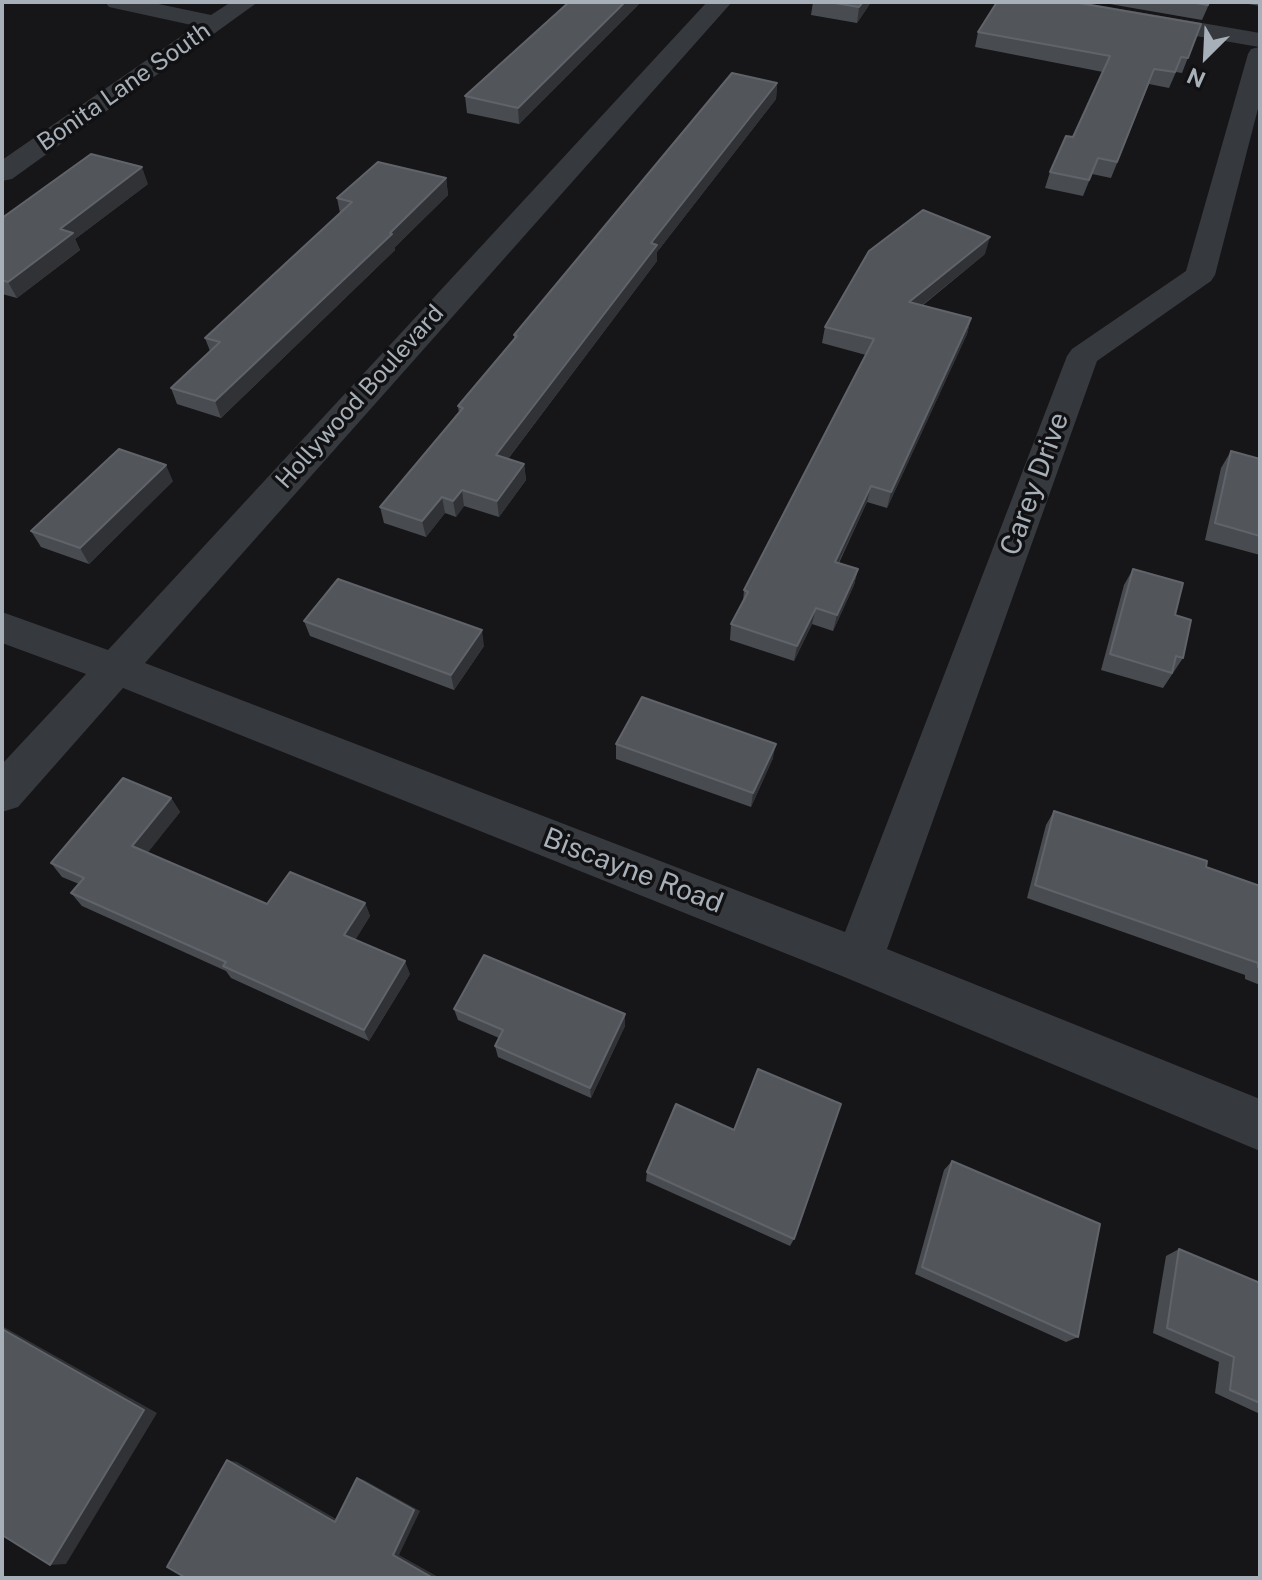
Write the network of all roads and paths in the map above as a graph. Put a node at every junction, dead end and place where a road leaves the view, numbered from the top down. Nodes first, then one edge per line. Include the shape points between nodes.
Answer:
1 (117, 2) edge
2 (246, 2) edge
3 (720, 2) edge
4 (1040, 2) edge
5 (214, 23) junction
6 (1260, 40) edge
7 (1260, 54) edge
8 (2, 173) edge
9 (2, 627) edge
10 (114, 668) junction
11 (2, 794) edge
12 (859, 960) junction
13 (1260, 1125) edge

1 - 5 street
2 - 5 street, Bonita Lane South
3 - 10 street, Hollywood Boulevard
4 - 6 street
5 - 8 street, Bonita Lane South
7 - 12 street, Carey Drive via 1200,275 1083,356
9 - 10 street, Biscayne Road
10 - 11 street, Hollywood Boulevard
10 - 12 street, Biscayne Road
12 - 13 street, Biscayne Road

